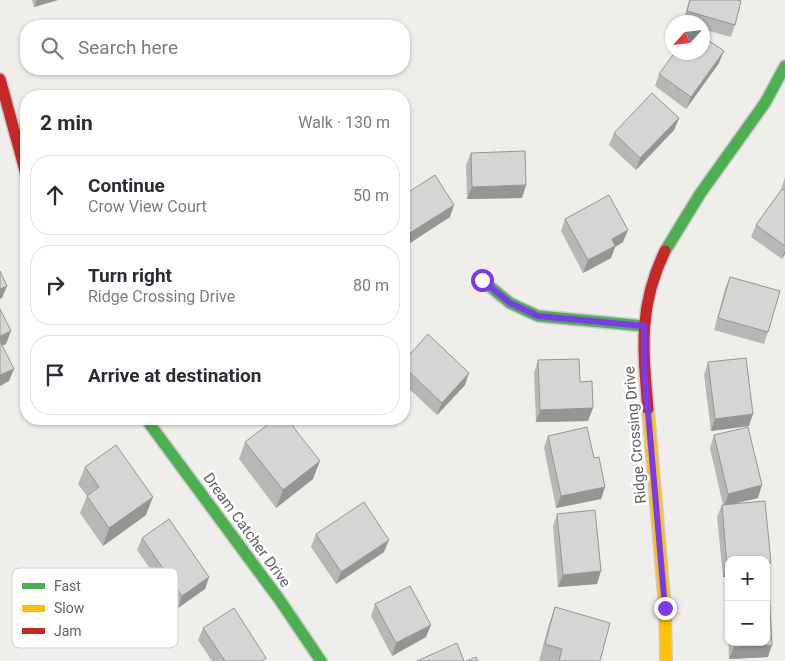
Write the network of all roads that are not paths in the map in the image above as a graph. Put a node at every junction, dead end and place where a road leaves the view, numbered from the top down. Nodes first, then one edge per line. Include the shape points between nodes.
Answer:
1 (785, 66) edge
2 (0, 79) edge
3 (20, 152) edge
4 (482, 280) dead end
5 (644, 326) junction
6 (150, 425) edge
7 (321, 661) edge
8 (666, 661) edge

1 - 5 street, Ridge Crossing Drive via 767,101 688,210 671,239 648,298
2 - 3 street
4 - 5 street via 510,303 538,316
5 - 8 street, Ridge Crossing Drive via 644,366 665,608
6 - 7 street, Dream Catcher Drive

